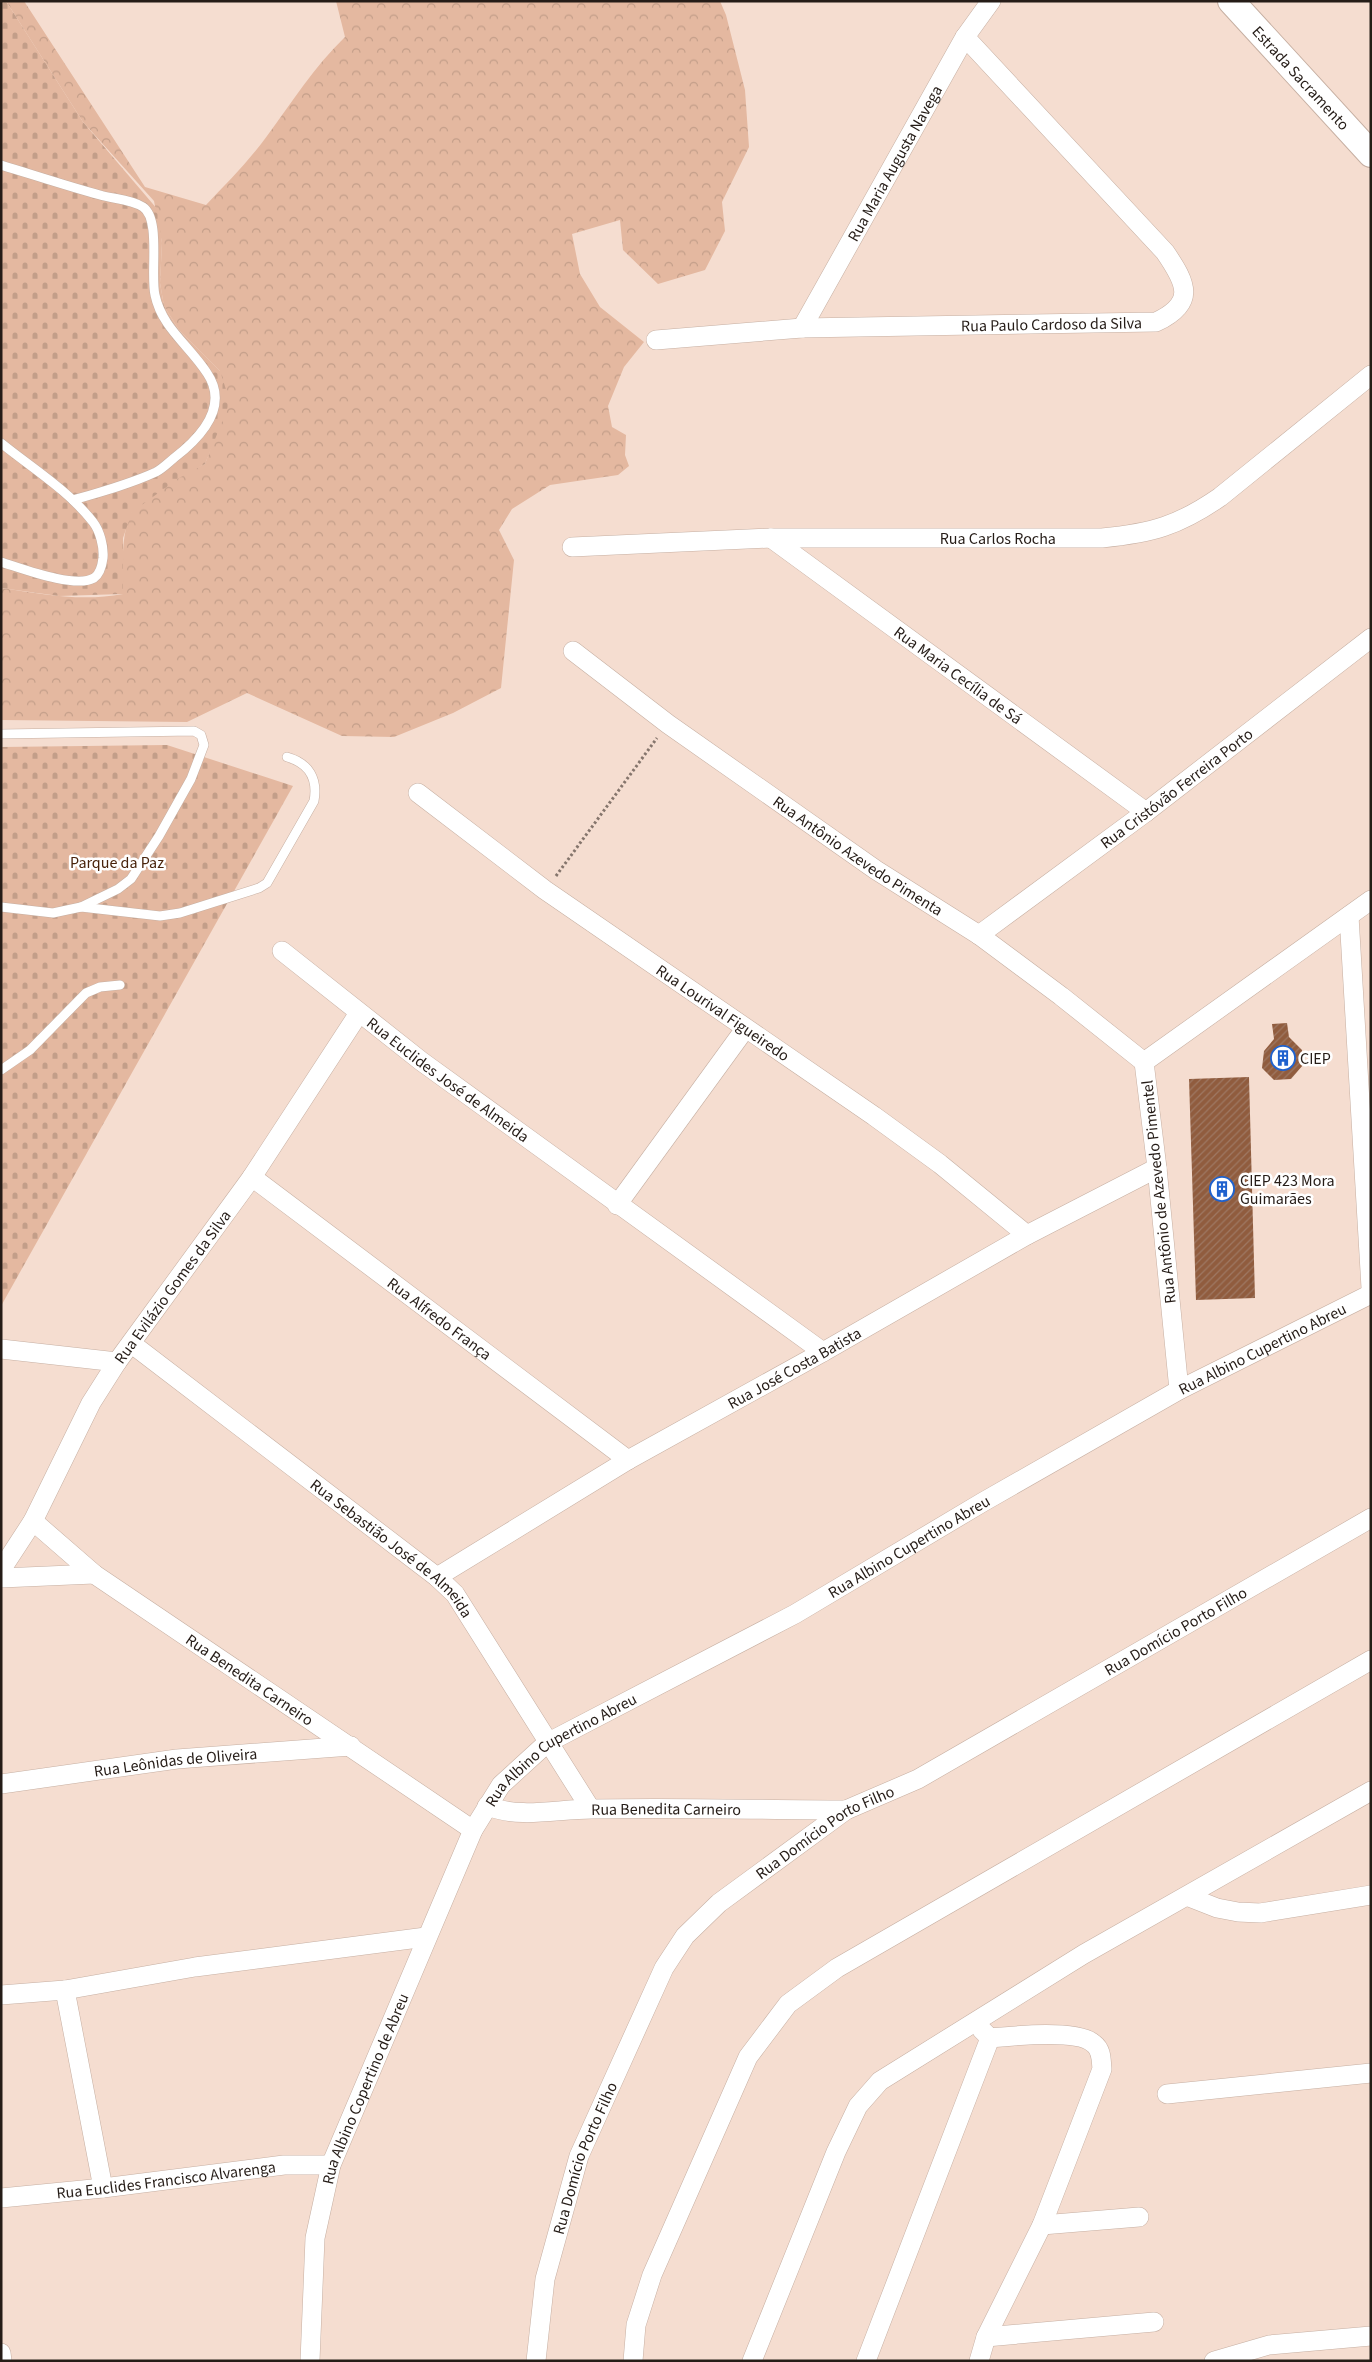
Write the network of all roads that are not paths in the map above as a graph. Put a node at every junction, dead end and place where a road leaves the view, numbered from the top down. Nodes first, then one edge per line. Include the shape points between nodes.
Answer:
1 (991, 1) edge
2 (1231, 1) edge
3 (965, 37) junction
4 (1371, 154) edge
5 (1, 166) edge
6 (802, 328) junction
7 (656, 340) dead end
8 (1371, 375) edge
9 (1, 443) edge
10 (73, 500) junction
11 (771, 538) junction
12 (572, 547) dead end
13 (1, 562) edge
14 (1371, 638) edge
15 (573, 651) dead end
16 (1, 734) edge
17 (287, 757) dead end
18 (418, 793) dead end
19 (1146, 812) junction
20 (1371, 900) edge
21 (1, 907) edge
22 (81, 907) junction
23 (1349, 916) junction
24 (979, 935) junction
25 (282, 951) dead end
26 (120, 985) dead end
27 (359, 1012) junction
28 (745, 1030) junction
29 (1144, 1062) junction
30 (1, 1070) edge
31 (1157, 1168) junction
32 (252, 1177) junction
33 (617, 1205) junction
34 (1027, 1235) junction
35 (1371, 1288) edge
36 (1371, 1294) edge
37 (132, 1344) junction
38 (1, 1350) edge
39 (823, 1352) junction
40 (117, 1362) junction
41 (1179, 1390) junction
42 (628, 1460) junction
43 (1371, 1518) edge
44 (33, 1521) junction
45 (1, 1570) edge
46 (94, 1574) junction
47 (438, 1577) junction
48 (1, 1578) edge
49 (1371, 1660) edge
50 (547, 1743) junction
51 (351, 1746) junction
52 (1, 1784) edge
53 (1371, 1791) edge
54 (487, 1806) junction
55 (590, 1808) junction
56 (846, 1810) junction
57 (473, 1830) junction
58 (1371, 1895) edge
59 (1189, 1896) junction
60 (426, 1938) junction
61 (66, 1990) junction
62 (1, 1995) edge
63 (974, 2021) junction
64 (990, 2038) junction
65 (1371, 2073) edge
66 (1168, 2094) dead end
67 (331, 2165) junction
68 (103, 2188) junction
69 (1, 2198) edge
70 (1140, 2217) dead end
71 (1042, 2225) junction
72 (1154, 2322) dead end
73 (1371, 2336) edge
74 (986, 2337) junction
75 (1, 2353) edge
76 (1216, 2360) edge
77 (2, 2361) edge
78 (310, 2361) edge
79 (536, 2361) edge
80 (633, 2361) edge
81 (752, 2361) edge
82 (866, 2361) edge
83 (979, 2361) edge

1 - 3 street, Rua Maria Augusta Navega
2 - 4 main road, Estrada Sacramento
3 - 6 street, Rua Maria Augusta Navega
3 - 6 street, Rua Paulo Cardoso da Silva via 1165,252 1183,286 1183,299 1178,309 1156,322
5 - 10 lane via 132,202 150,213 153,288 158,307 171,331 208,374 213,388 215,407 205,429 191,445 158,471
6 - 7 street, Rua Paulo Cardoso da Silva
8 - 11 street, Rua Carlos Rocha via 1220,497 1167,527 1102,538
9 - 10 lane
10 - 13 lane via 94,524 100,537 104,556 100,571 94,578 84,581 65,579
11 - 12 street, Rua Carlos Rocha
11 - 19 street, Rua Maria Cecília de Sá
14 - 19 street, Rua Cristóvão Ferreira Porto
15 - 24 street, Rua Antônio Azevedo Pimenta via 668,724 876,870
16 - 22 lane via 194,731 202,735 204,745 192,779 130,879
17 - 22 lane via 300,760 311,774 316,789 314,801 267,883 180,913 160,916
18 - 28 street, Rua Lourival Figueiredo via 545,890
19 - 24 street, Rua Cristóvão Ferreira Porto
20 - 23 street, Rua Antônio de Azevedo Pimentel
21 - 22 lane via 53,913
23 - 29 street, Rua Antônio de Azevedo Pimentel
23 - 35 street
24 - 29 street, Rua Antônio Azevedo Pimenta
25 - 27 street, Rua Euclides José de Almeida
26 - 30 lane via 100,987 86,993 30,1050
27 - 32 street, Rua Evilázio Gomes da Silva
27 - 33 street, Rua Euclides José de Almeida via 421,1062
28 - 33 street
28 - 34 street, Rua Lourival Figueiredo via 874,1116 940,1164
29 - 31 street, Rua Antônio de Azevedo Pimentel
31 - 34 street, Rua José Costa Batista
31 - 41 street, Rua Antônio de Azevedo Pimentel
32 - 37 street, Rua Evilázio Gomes da Silva
32 - 42 street, Rua Alfredo França
33 - 39 street, Rua Euclides José de Almeida
34 - 39 street, Rua José Costa Batista
36 - 41 street, Rua Albino Cupertino Abreu
37 - 40 street, Rua Evilázio Gomes da Silva
37 - 47 street, Rua Sebastião José de Almeida
38 - 40 street
39 - 42 street, Rua José Costa Batista
40 - 44 street, Rua Evilázio Gomes da Silva via 91,1403
41 - 50 street, Rua Albino Cupertino Abreu via 795,1614
42 - 47 street, Rua José Costa Batista
43 - 56 street, Rua Domício Porto Filho via 935,1770
44 - 45 street, Rua Evilázio Gomes da Silva
44 - 46 street, Rua Benedita Carneiro
46 - 48 street
46 - 51 street, Rua Benedita Carneiro
47 - 50 street, Rua Sebastião José de Almeida via 466,1608
49 - 80 street via 837,1968 788,2004 748,2057 652,2275 636,2325
50 - 54 street, Rua Albino Cupertino Abreu via 501,1785
50 - 55 street, Rua Sebastião José de Almeida
51 - 52 street, Rua Leônidas de Oliveira via 177,1759
51 - 57 street, Rua Benedita Carneiro
53 - 59 street
54 - 55 street, Rua Benedita Carneiro via 516,1814
54 - 57 street, Rua Albino Cupertino Abreu
55 - 56 street, Rua Benedita Carneiro
56 - 79 street, Rua Domício Porto Filho via 719,1903 685,1936 664,1968 578,2156 545,2279
57 - 60 street, Rua Albino Copertino de Abreu
58 - 59 street via 1260,1913 1218,1908
59 - 63 street via 1084,1954
60 - 61 street via 195,1967
60 - 67 street, Rua Albino Copertino de Abreu
61 - 62 street
61 - 68 street
63 - 64 street
63 - 81 street via 880,2081 858,2106 836,2152
64 - 71 street via 1033,2035 1078,2037 1094,2043 1101,2055 1102,2069
64 - 82 street
65 - 66 street
67 - 68 street, Rua Euclides Francisco Alvarenga via 284,2165
67 - 78 street, Rua Albino Copertino de Abreu via 315,2238
68 - 69 street, Rua Euclides Francisco Alvarenga
70 - 71 street
71 - 74 street
72 - 74 street
73 - 76 street via 1269,2345
74 - 83 street
75 - 77 street

